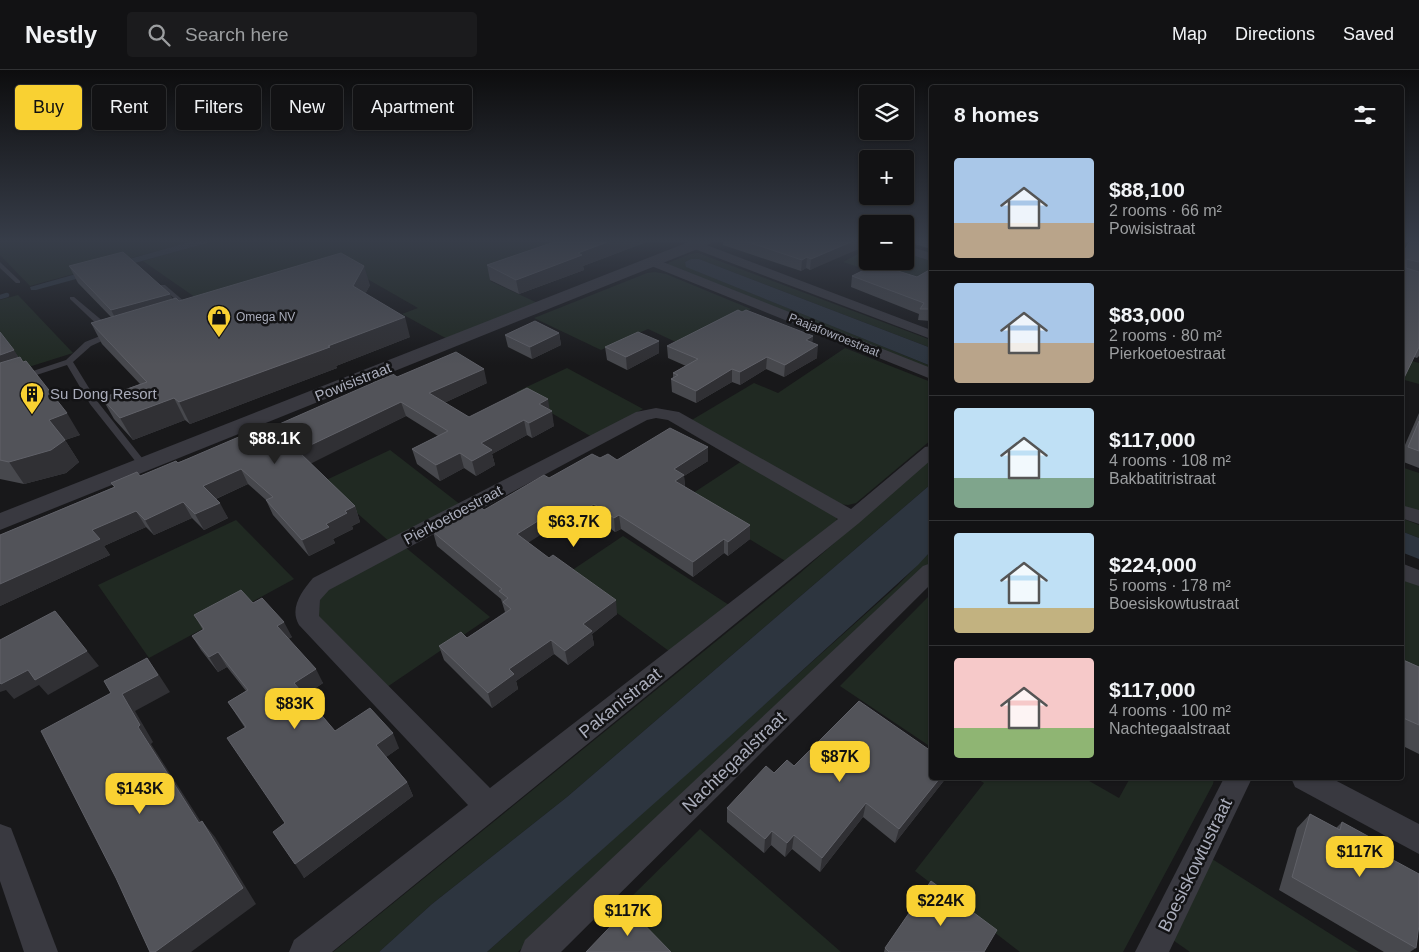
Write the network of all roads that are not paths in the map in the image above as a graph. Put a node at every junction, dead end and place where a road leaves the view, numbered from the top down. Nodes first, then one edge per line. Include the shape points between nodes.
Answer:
1 (602, 282) edge
2 (703, 282) edge
3 (799, 282) edge
4 (163, 286) edge
5 (72, 298) dead end
6 (201, 309) edge
7 (192, 311) junction
8 (184, 314) edge
9 (122, 332) edge
10 (113, 334) junction
11 (929, 334) edge
12 (69, 362) junction
13 (929, 373) edge
14 (0, 384) edge
15 (929, 452) edge
16 (143, 465) junction
17 (1404, 512) edge
18 (852, 518) junction
19 (1419, 518) edge
20 (0, 522) edge
21 (1404, 572) edge
22 (929, 573) edge
23 (1419, 578) edge
24 (1237, 780) edge
25 (1309, 780) edge
26 (489, 807) junction
27 (0, 838) edge
28 (1419, 840) edge
29 (41, 952) edge
30 (306, 952) edge
31 (537, 952) edge
32 (1152, 952) edge

1 - 16 street, Powisistraat
2 - 13 street, Paajafowroestraat
3 - 11 street
4 - 7 lane
5 - 10 lane
6 - 7 lane
7 - 8 lane
9 - 10 lane
10 - 12 lane via 88,344
12 - 14 lane
12 - 16 lane via 92,402
15 - 18 street, Pakanistraat
16 - 20 street, Powisistraat
17 - 19 street
18 - 26 street, Pakanistraat
18 - 26 street, Pierkoetoestraat via 673,416 656,413 642,416 322,584 309,598 307,619
21 - 23 street
22 - 31 street, Nachtegaalstraat
24 - 32 street, Boesiskowtustraat
25 - 28 street
26 - 30 street, Pakanistraat
27 - 29 street

